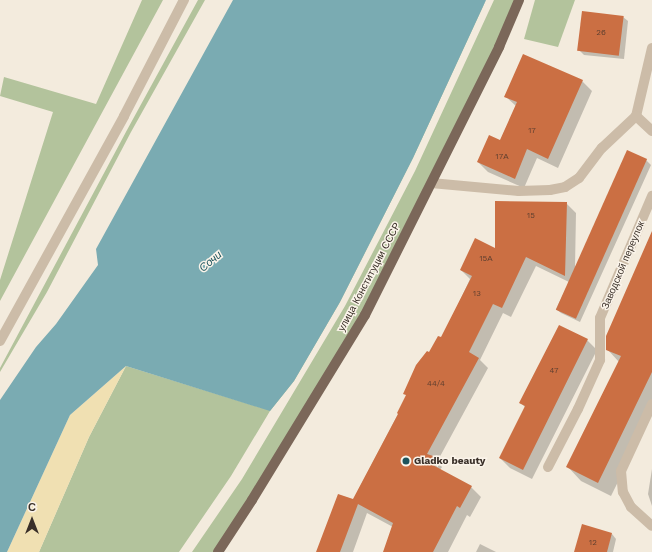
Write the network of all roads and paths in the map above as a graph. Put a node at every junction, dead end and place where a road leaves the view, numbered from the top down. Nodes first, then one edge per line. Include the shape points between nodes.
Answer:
1 (184, 0) edge
2 (519, 0) edge
3 (652, 48) edge
4 (636, 116) junction
5 (652, 131) edge
6 (431, 183) junction
7 (652, 196) edge
8 (0, 341) edge
9 (652, 404) edge
10 (548, 467) dead end
11 (652, 526) edge
12 (218, 552) edge

1 - 8 street via 124,116
2 - 6 main road, улица Конституции СССР via 499,47
3 - 4 street
4 - 5 street
4 - 6 street via 602,148 578,178 565,187 519,191
6 - 12 main road, улица Конституции СССР via 365,315
7 - 10 street, Заводской переулок via 600,318 600,360
9 - 11 street via 621,471 623,492 631,507

